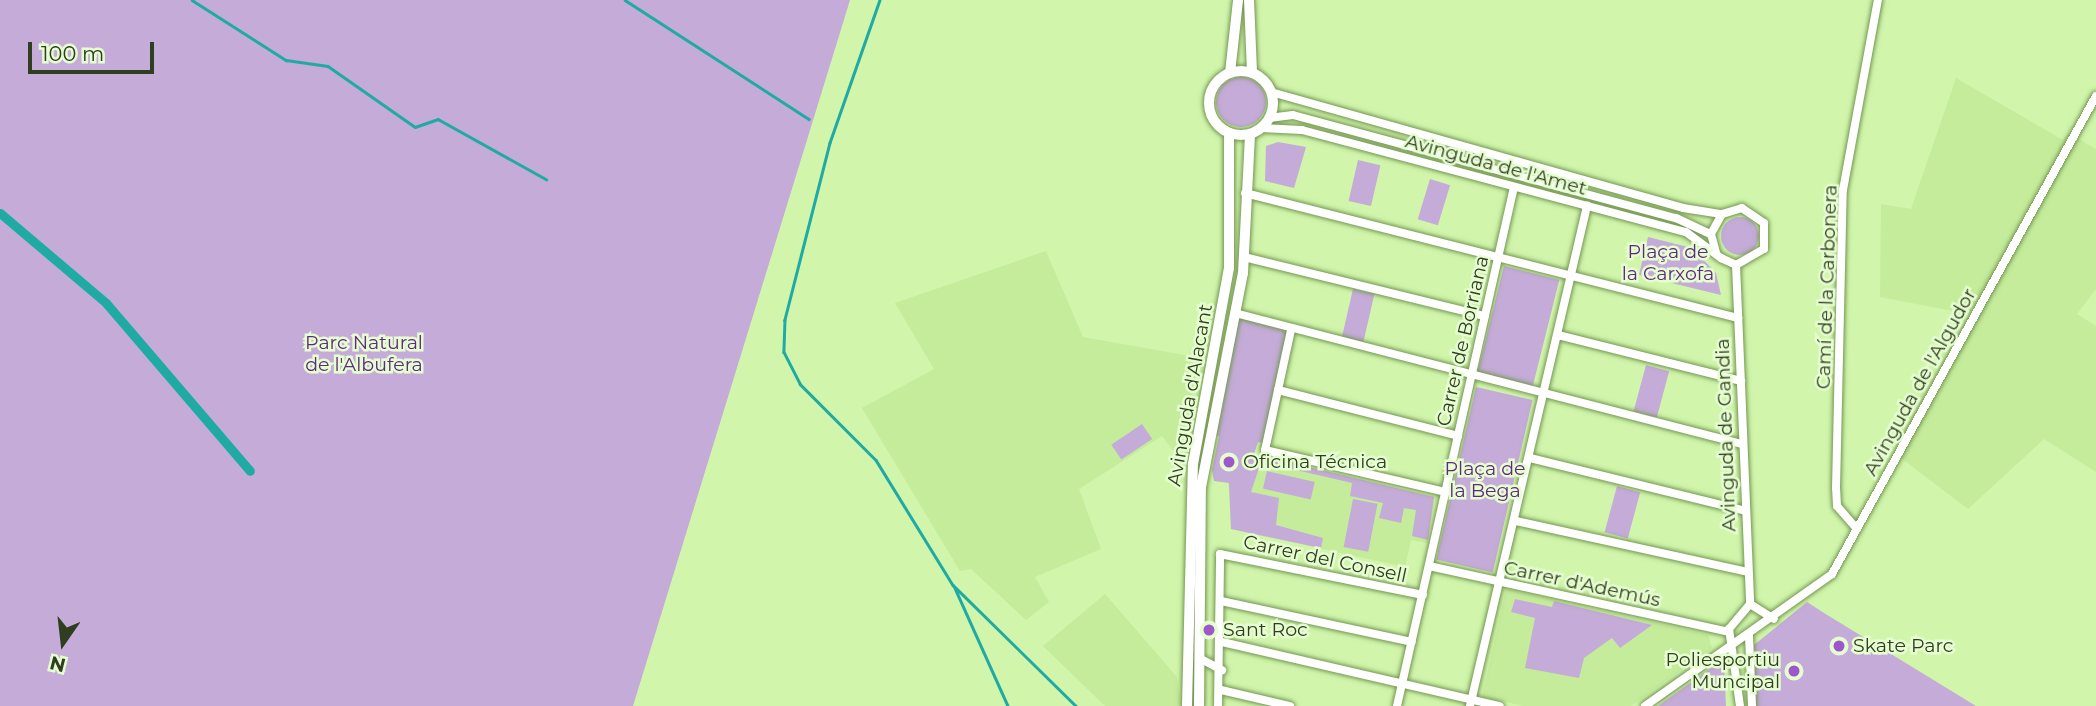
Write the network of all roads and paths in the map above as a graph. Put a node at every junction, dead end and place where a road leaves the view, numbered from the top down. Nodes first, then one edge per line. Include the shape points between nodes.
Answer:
1 (1238, 0) edge
2 (1249, 0) edge
3 (1878, 0) edge
4 (1230, 73) junction
5 (1252, 73) junction
6 (1271, 92) junction
7 (2096, 96) edge
8 (1269, 118) junction
9 (1256, 131) junction
10 (1229, 133) junction
11 (1514, 187) junction
12 (1245, 193) junction
13 (1587, 206) junction
14 (1722, 214) junction
15 (1711, 234) junction
16 (1716, 253) junction
17 (1244, 257) junction
18 (1498, 258) junction
19 (1737, 265) junction
20 (1571, 277) junction
21 (1235, 313) junction
22 (1485, 316) junction
23 (1738, 318) junction
24 (1291, 330) junction
25 (1558, 335) junction
26 (1472, 377) junction
27 (1741, 381) junction
28 (1278, 390) junction
29 (1544, 396) junction
30 (1458, 436) junction
31 (1742, 444) junction
32 (1530, 458) junction
33 (1446, 492) junction
34 (1745, 511) junction
35 (1516, 521) junction
36 (1857, 529) junction
37 (1429, 566) junction
38 (1747, 572) junction
39 (1502, 583) junction
40 (1423, 595) junction
41 (1221, 601) junction
42 (1750, 604) junction
43 (1774, 619) junction
44 (1729, 632) junction
45 (1749, 636) junction
46 (1223, 642) junction
47 (1412, 642) junction
48 (1731, 647) junction
49 (1201, 659) junction
50 (1222, 670) junction
51 (1402, 683) junction
52 (1221, 690) junction
53 (1471, 702) edge
54 (1187, 706) edge
55 (1199, 706) edge
56 (1218, 706) edge
57 (1290, 706) edge
58 (1397, 706) edge
59 (1500, 706) edge
60 (1645, 706) edge
61 (1740, 706) edge
62 (1752, 706) edge

1 - 4 main road
2 - 5 main road
3 - 36 street, Camí de la Carbonera via 1843,190 1836,488 1837,506
4 - 5 main road
4 - 10 main road via 1209,97 1213,118
5 - 6 main road
6 - 8 main road
6 - 14 street, Avinguda de l'Amet via 1683,208
7 - 36 street, Avinguda de l'Algudor
8 - 9 main road
8 - 15 street, Avinguda de l'Amet via 1293,116 1676,218
9 - 10 main road
9 - 11 street, Avinguda de l'Amet via 1290,127
9 - 12 main road, Avinguda d'Alacant
10 - 54 main road, Avinguda d'Alacant via 1229,268 1192,464
11 - 13 street, Avinguda de l'Amet
11 - 18 street, Carrer de Borriana
12 - 17 main road, Avinguda d'Alacant
12 - 18 street
13 - 16 street, Avinguda de l'Amet via 1686,232
13 - 20 street
14 - 15 street
14 - 19 street via 1751,211 1767,231 1759,256
15 - 16 street
16 - 19 street
17 - 21 main road, Avinguda d'Alacant
17 - 22 street
18 - 20 street
18 - 22 street, Carrer de Borriana
19 - 23 street, Avinguda de Gandia
20 - 23 street
20 - 25 street
21 - 24 street
21 - 49 main road, Avinguda d'Alacant via 1201,487
22 - 26 street, Carrer de Borriana
23 - 27 street, Avinguda de Gandia
24 - 26 street
24 - 28 street
25 - 27 street
25 - 29 street
26 - 29 street
26 - 30 street, Carrer de Borriana
27 - 31 street, Avinguda de Gandia
28 - 30 street
28 - 33 street via 1268,452
29 - 31 street
29 - 32 street
30 - 33 street, Carrer de Borriana
31 - 34 street, Avinguda de Gandia
32 - 34 street
32 - 35 street
33 - 37 street, Carrer de Borriana
34 - 38 street, Avinguda de Gandia
35 - 38 street
35 - 39 street
36 - 43 street, Avinguda de l'Algudor via 1832,574
37 - 39 street, Carrer d'Ademús
37 - 40 street, Carrer de Borriana
38 - 42 street, Avinguda de Gandia
39 - 44 street, Carrer d'Ademús
39 - 53 street
40 - 41 street, Carrer del Consell via 1220,554
40 - 47 street, Carrer de Borriana
41 - 46 street
41 - 47 street
42 - 43 street
42 - 44 street
43 - 45 street, Avinguda de l'Algudor
44 - 48 street
45 - 48 street, Avinguda de l'Algudor
45 - 62 street
46 - 50 street
46 - 51 street
47 - 51 street, Carrer de Borriana
48 - 60 street, Avinguda de l'Algudor
48 - 61 street
49 - 50 street
49 - 55 main road, Avinguda d'Alacant
50 - 52 street
51 - 53 street
51 - 58 street, Carrer de Borriana
52 - 56 street
52 - 57 street
53 - 59 street

